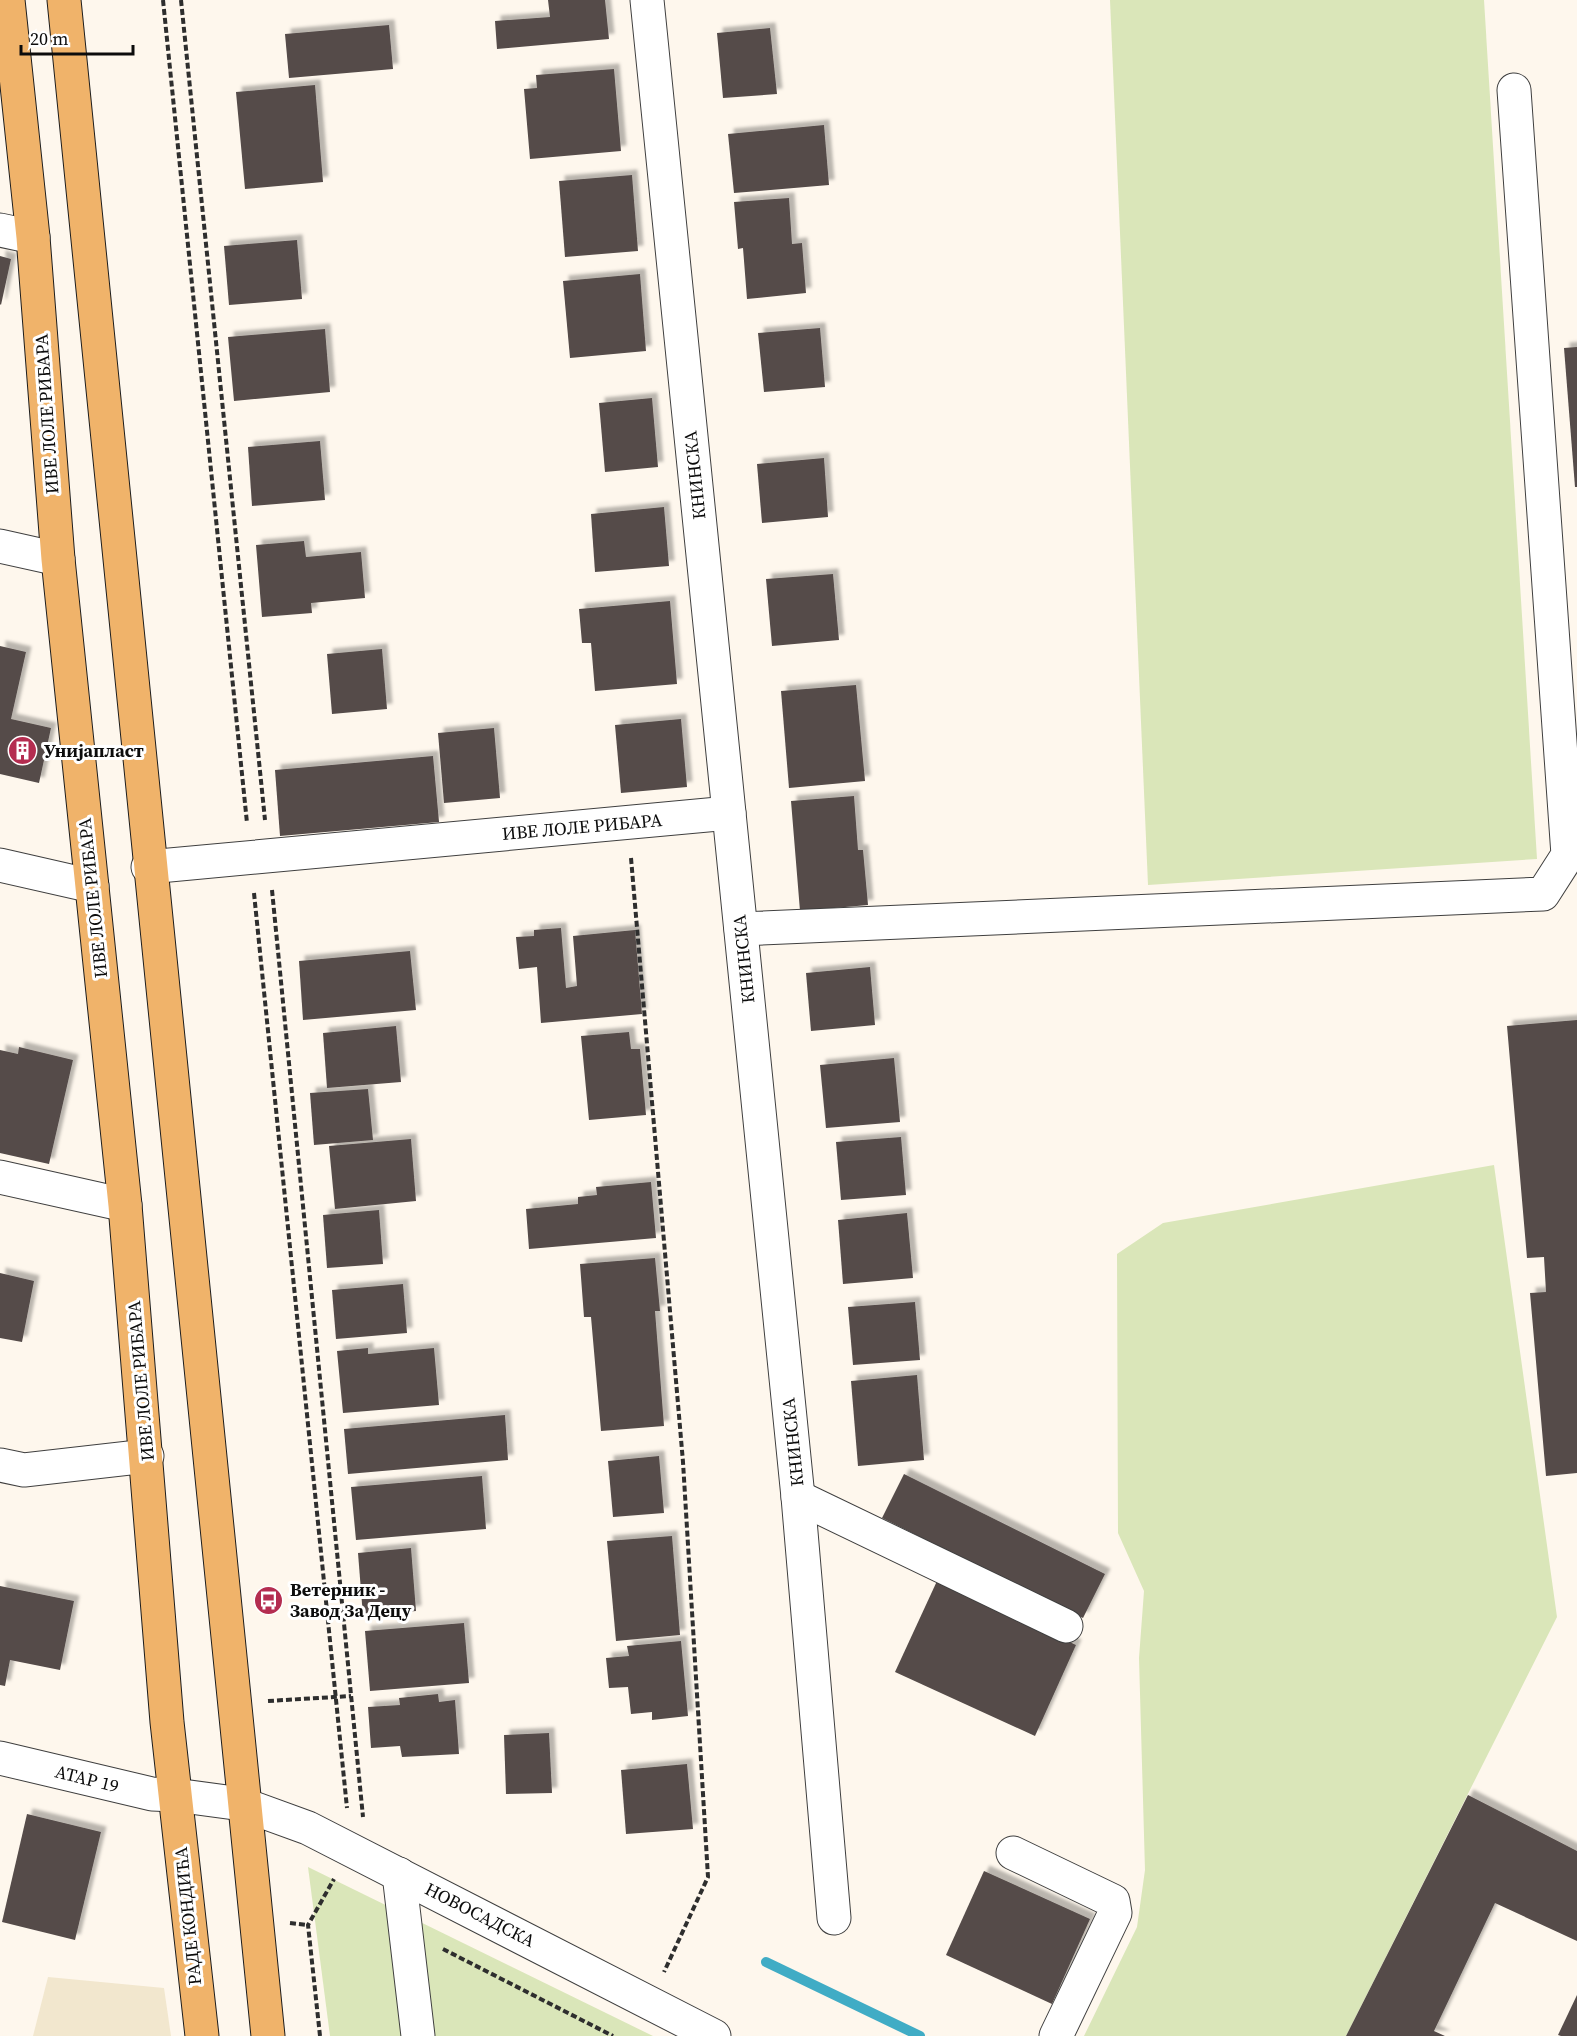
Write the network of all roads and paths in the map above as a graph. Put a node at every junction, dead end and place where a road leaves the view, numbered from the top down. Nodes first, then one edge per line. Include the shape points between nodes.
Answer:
1 (8, 0) edge
2 (64, 0) edge
3 (163, 0) edge
4 (181, 0) edge
5 (647, 0) edge
6 (1514, 90) dead end
7 (0, 230) edge
8 (33, 237) junction
9 (0, 546) edge
10 (58, 559) junction
11 (729, 813) junction
12 (628, 823) junction
13 (260, 856) junction
14 (0, 866) edge
15 (148, 867) junction
16 (92, 886) junction
17 (741, 929) junction
18 (0, 1177) edge
19 (125, 1205) junction
20 (147, 1456) junction
21 (0, 1465) edge
22 (798, 1497) junction
23 (1066, 1626) dead end
24 (0, 1758) edge
25 (175, 1795) junction
26 (242, 1804) junction
27 (359, 1853) junction
28 (1013, 1853) dead end
29 (399, 1874) junction
30 (834, 1918) dead end
31 (406, 1931) junction
32 (650, 2003) junction
33 (202, 2036) edge
34 (268, 2036) edge
35 (320, 2036) edge
36 (418, 2036) edge
37 (613, 2036) edge
38 (714, 2036) edge
39 (1056, 2036) edge

1 - 8 main road, ИВЕ ЛОЛЕ РИБАРА
2 - 15 main road
3 - 13 path
4 - 13 path
5 - 11 street, КНИНСКА
6 - 17 street via 1568,855 1543,894
7 - 8 street
8 - 10 main road, ИВЕ ЛОЛЕ РИБАРА
9 - 10 street
10 - 16 main road, ИВЕ ЛОЛЕ РИБАРА
11 - 12 street, ИВЕ ЛОЛЕ РИБАРА
11 - 17 street, КНИНСКА
12 - 13 street, ИВЕ ЛОЛЕ РИБАРА
12 - 32 path via 682,1462 708,1877
13 - 15 street, ИВЕ ЛОЛЕ РИБАРА
13 - 27 path
13 - 27 path
14 - 16 street
15 - 26 main road
16 - 19 main road, ИВЕ ЛОЛЕ РИБАРА
17 - 22 street, КНИНСКА
18 - 19 street
19 - 20 main road, ИВЕ ЛОЛЕ РИБАРА
20 - 21 street via 24,1470
20 - 25 main road, ИВЕ ЛОЛЕ РИБАРА
22 - 23 street
22 - 30 street, КНИНСКА
24 - 25 street, АТАР 19 via 132,1790
25 - 26 street, АТАР 19
25 - 33 main road, РАДЕ КОНДИЋА
26 - 27 street, НОВОСАДСКА via 308,1828
26 - 34 main road
27 - 29 street, НОВОСАДСКА
27 - 35 path via 308,1924
28 - 39 street via 1113,1901 1115,1913
29 - 31 street
29 - 32 street, НОВОСАДСКА
31 - 36 street
31 - 37 path
32 - 38 street, НОВОСАДСКА

